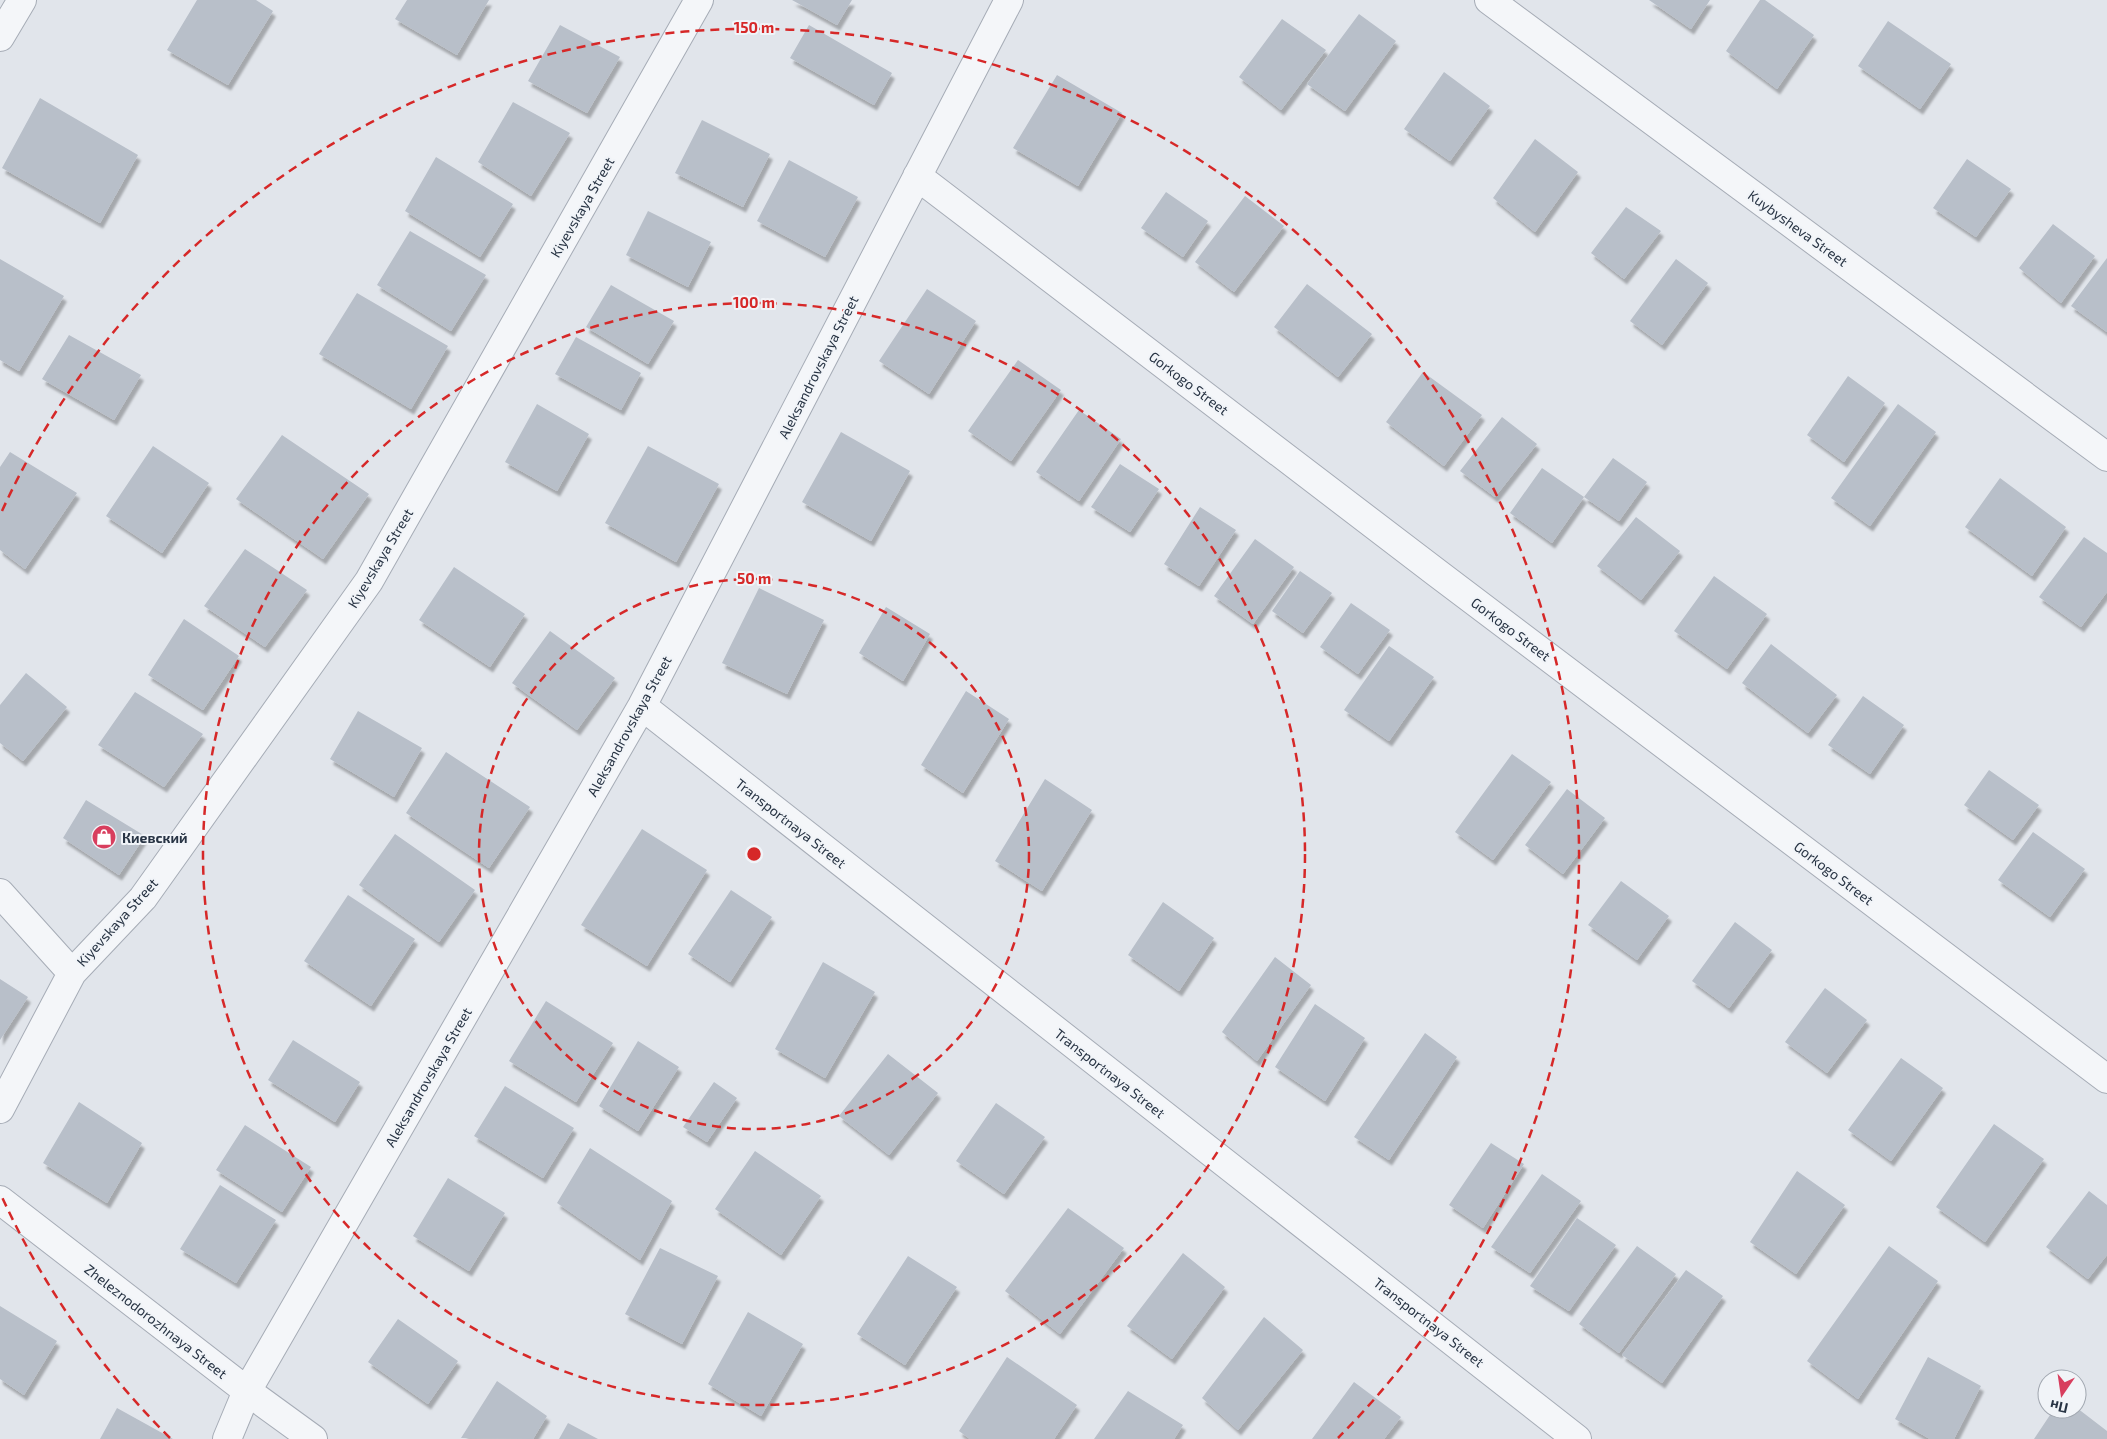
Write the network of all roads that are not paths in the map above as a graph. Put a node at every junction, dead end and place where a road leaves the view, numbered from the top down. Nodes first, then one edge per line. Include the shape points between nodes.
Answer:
1 (22, 0) edge
2 (699, 0) edge
3 (1009, 0) edge
4 (1489, 0) edge
5 (0, 37) edge
6 (917, 176) junction
7 (2107, 457) edge
8 (642, 706) junction
9 (0, 893) edge
10 (72, 973) junction
11 (2107, 1079) edge
12 (0, 1110) edge
13 (0, 1200) edge
14 (247, 1391) junction
15 (227, 1439) edge
16 (313, 1439) edge
17 (1578, 1439) edge

1 - 5 street
2 - 10 street, Kiyevskaya Street via 369,581 143,898
3 - 6 street, Aleksandrovskaya Street
4 - 7 street, Kuybysheva Street
6 - 8 street, Aleksandrovskaya Street
6 - 11 street, Gorkogo Street
8 - 14 street, Aleksandrovskaya Street
8 - 17 street, Transportnaya Street
9 - 10 street
10 - 12 street, Kiyevskaya Street
13 - 14 street, Zheleznodorozhnaya Street
14 - 15 street, Aleksandrovskaya Street
14 - 16 street, Zheleznodorozhnaya Street

